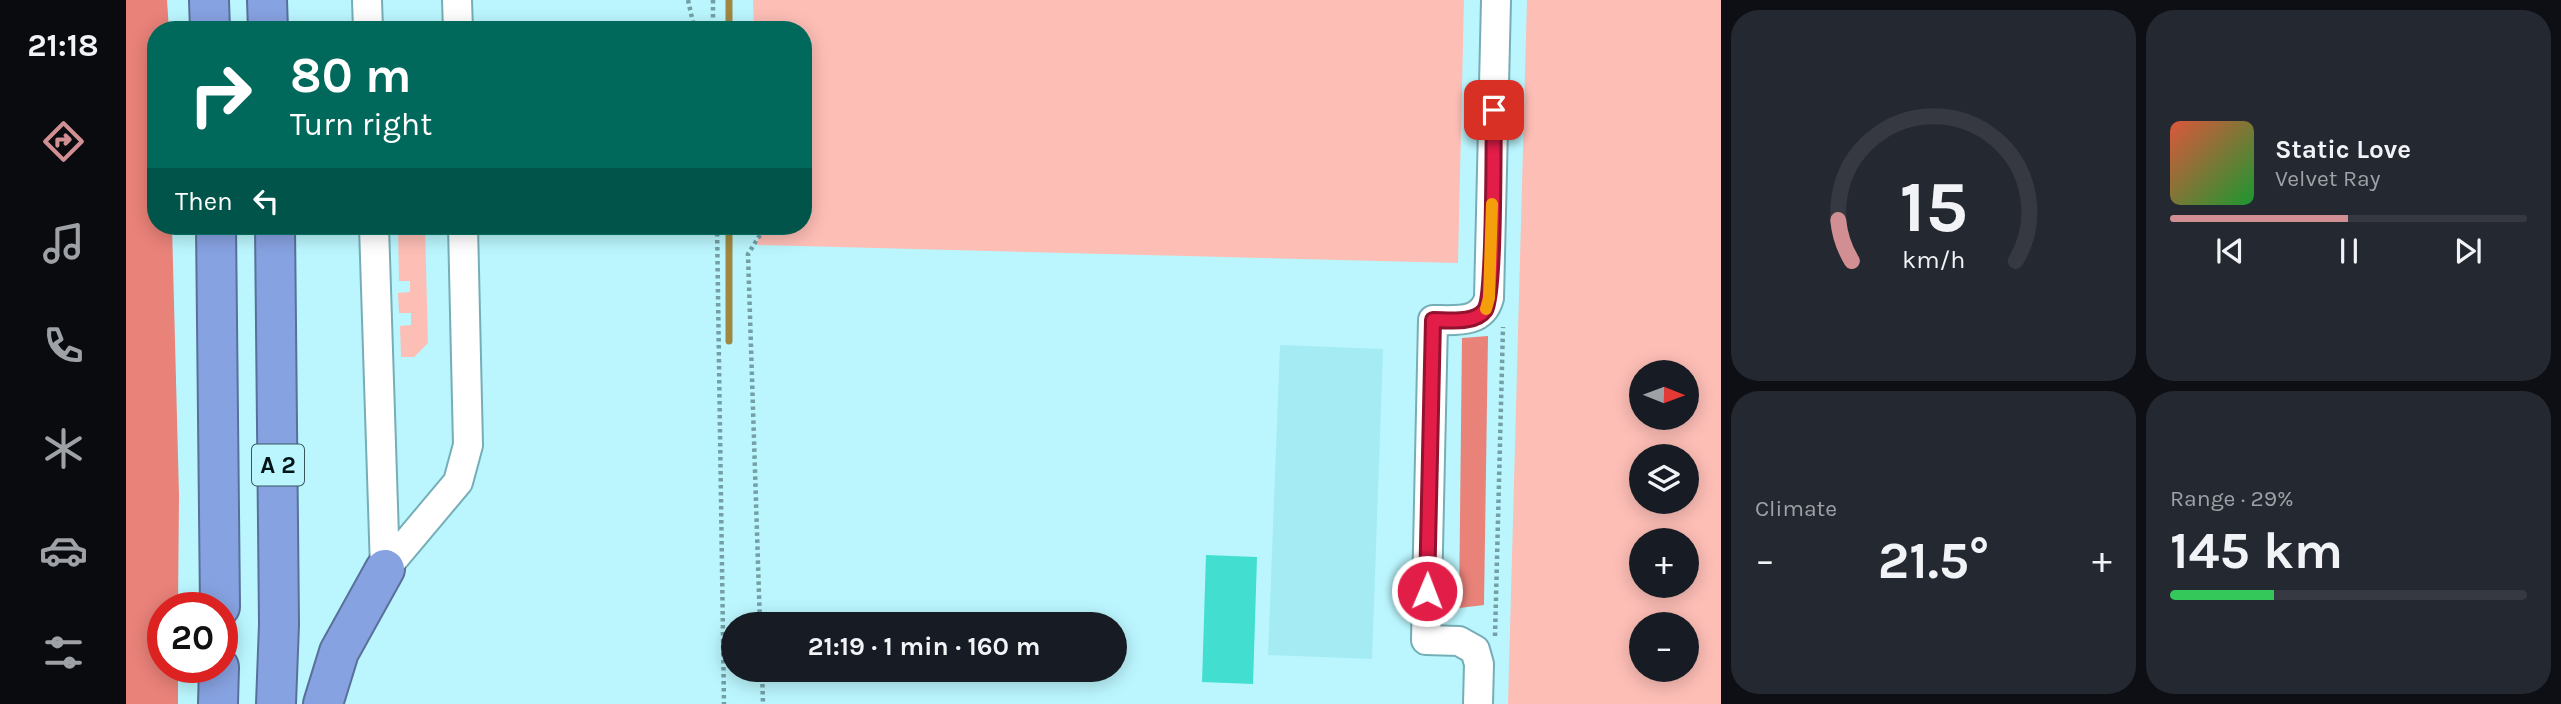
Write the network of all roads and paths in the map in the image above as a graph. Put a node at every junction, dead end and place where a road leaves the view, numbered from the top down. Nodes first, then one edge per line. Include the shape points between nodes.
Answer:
1 (209, 0) edge
2 (267, 0) edge
3 (367, 0) edge
4 (457, 0) edge
5 (688, 0) edge
6 (713, 0) edge
7 (1496, 0) edge
8 (210, 21) edge
9 (268, 21) edge
10 (368, 21) edge
11 (458, 21) edge
12 (693, 21) edge
13 (713, 21) edge
14 (216, 235) edge
15 (275, 235) edge
16 (374, 235) edge
17 (463, 235) edge
18 (718, 235) edge
19 (760, 235) dead end
20 (1503, 320) dead end
21 (385, 569) junction
22 (220, 592) edge
23 (761, 612) edge
24 (1495, 637) dead end
25 (762, 682) edge
26 (219, 683) edge
27 (218, 704) edge
28 (276, 704) edge
29 (323, 704) edge
30 (724, 704) edge
31 (763, 704) edge
32 (1478, 704) edge

1 - 8 highway
2 - 9 highway
3 - 10 lane
4 - 11 lane
5 - 12 path
6 - 13 path
7 - 32 lane via 1489,298 1479,316 1433,320 1426,640 1459,641 1475,650
14 - 22 highway, A 2
15 - 28 highway, A 2
16 - 21 lane
17 - 21 lane via 468,445 464,465 458,482
18 - 30 path
19 - 23 path via 748,254
20 - 24 path
21 - 29 highway via 339,652
25 - 31 path
26 - 27 highway

